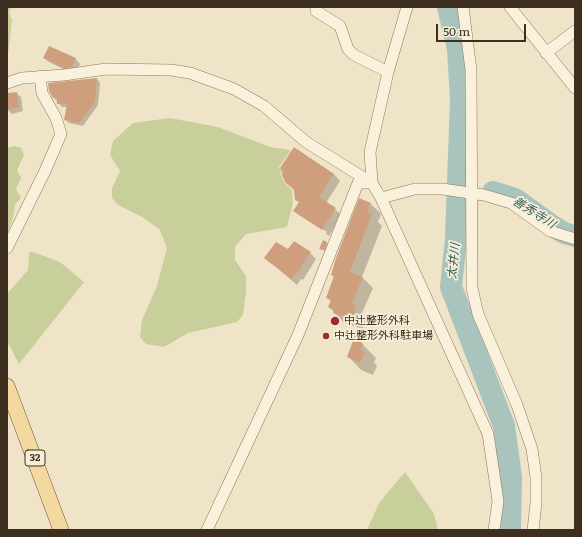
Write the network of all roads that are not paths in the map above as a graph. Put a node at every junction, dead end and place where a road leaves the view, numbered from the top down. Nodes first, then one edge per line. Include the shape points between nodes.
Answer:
1 (316, 7) edge
2 (407, 7) edge
3 (463, 7) edge
4 (510, 7) edge
5 (575, 31) edge
6 (546, 53) junction
7 (388, 72) junction
8 (570, 74) edge
9 (40, 76) junction
10 (7, 83) edge
11 (575, 88) edge
12 (372, 183) junction
13 (470, 194) junction
14 (381, 198) junction
15 (575, 239) edge
16 (7, 248) edge
17 (7, 386) edge
18 (61, 530) edge
19 (207, 530) edge
20 (494, 530) edge
21 (533, 530) edge

1 - 7 street via 316,11 340,26 348,49 354,55
2 - 7 street
3 - 13 street via 471,70
4 - 6 street
5 - 6 street
6 - 8 street
7 - 12 street via 370,152
8 - 11 street
9 - 10 street
9 - 12 street via 106,69 171,70 190,73 234,89 264,106 306,142
9 - 16 street via 42,93 56,118 61,134
12 - 14 street
12 - 19 street via 358,183 298,335
13 - 14 street via 442,189 415,189
13 - 15 street via 484,195 511,203 550,231
13 - 21 street via 472,288 478,314 517,405 532,449 536,478
14 - 20 street via 488,434 498,501
17 - 18 main road, 32

